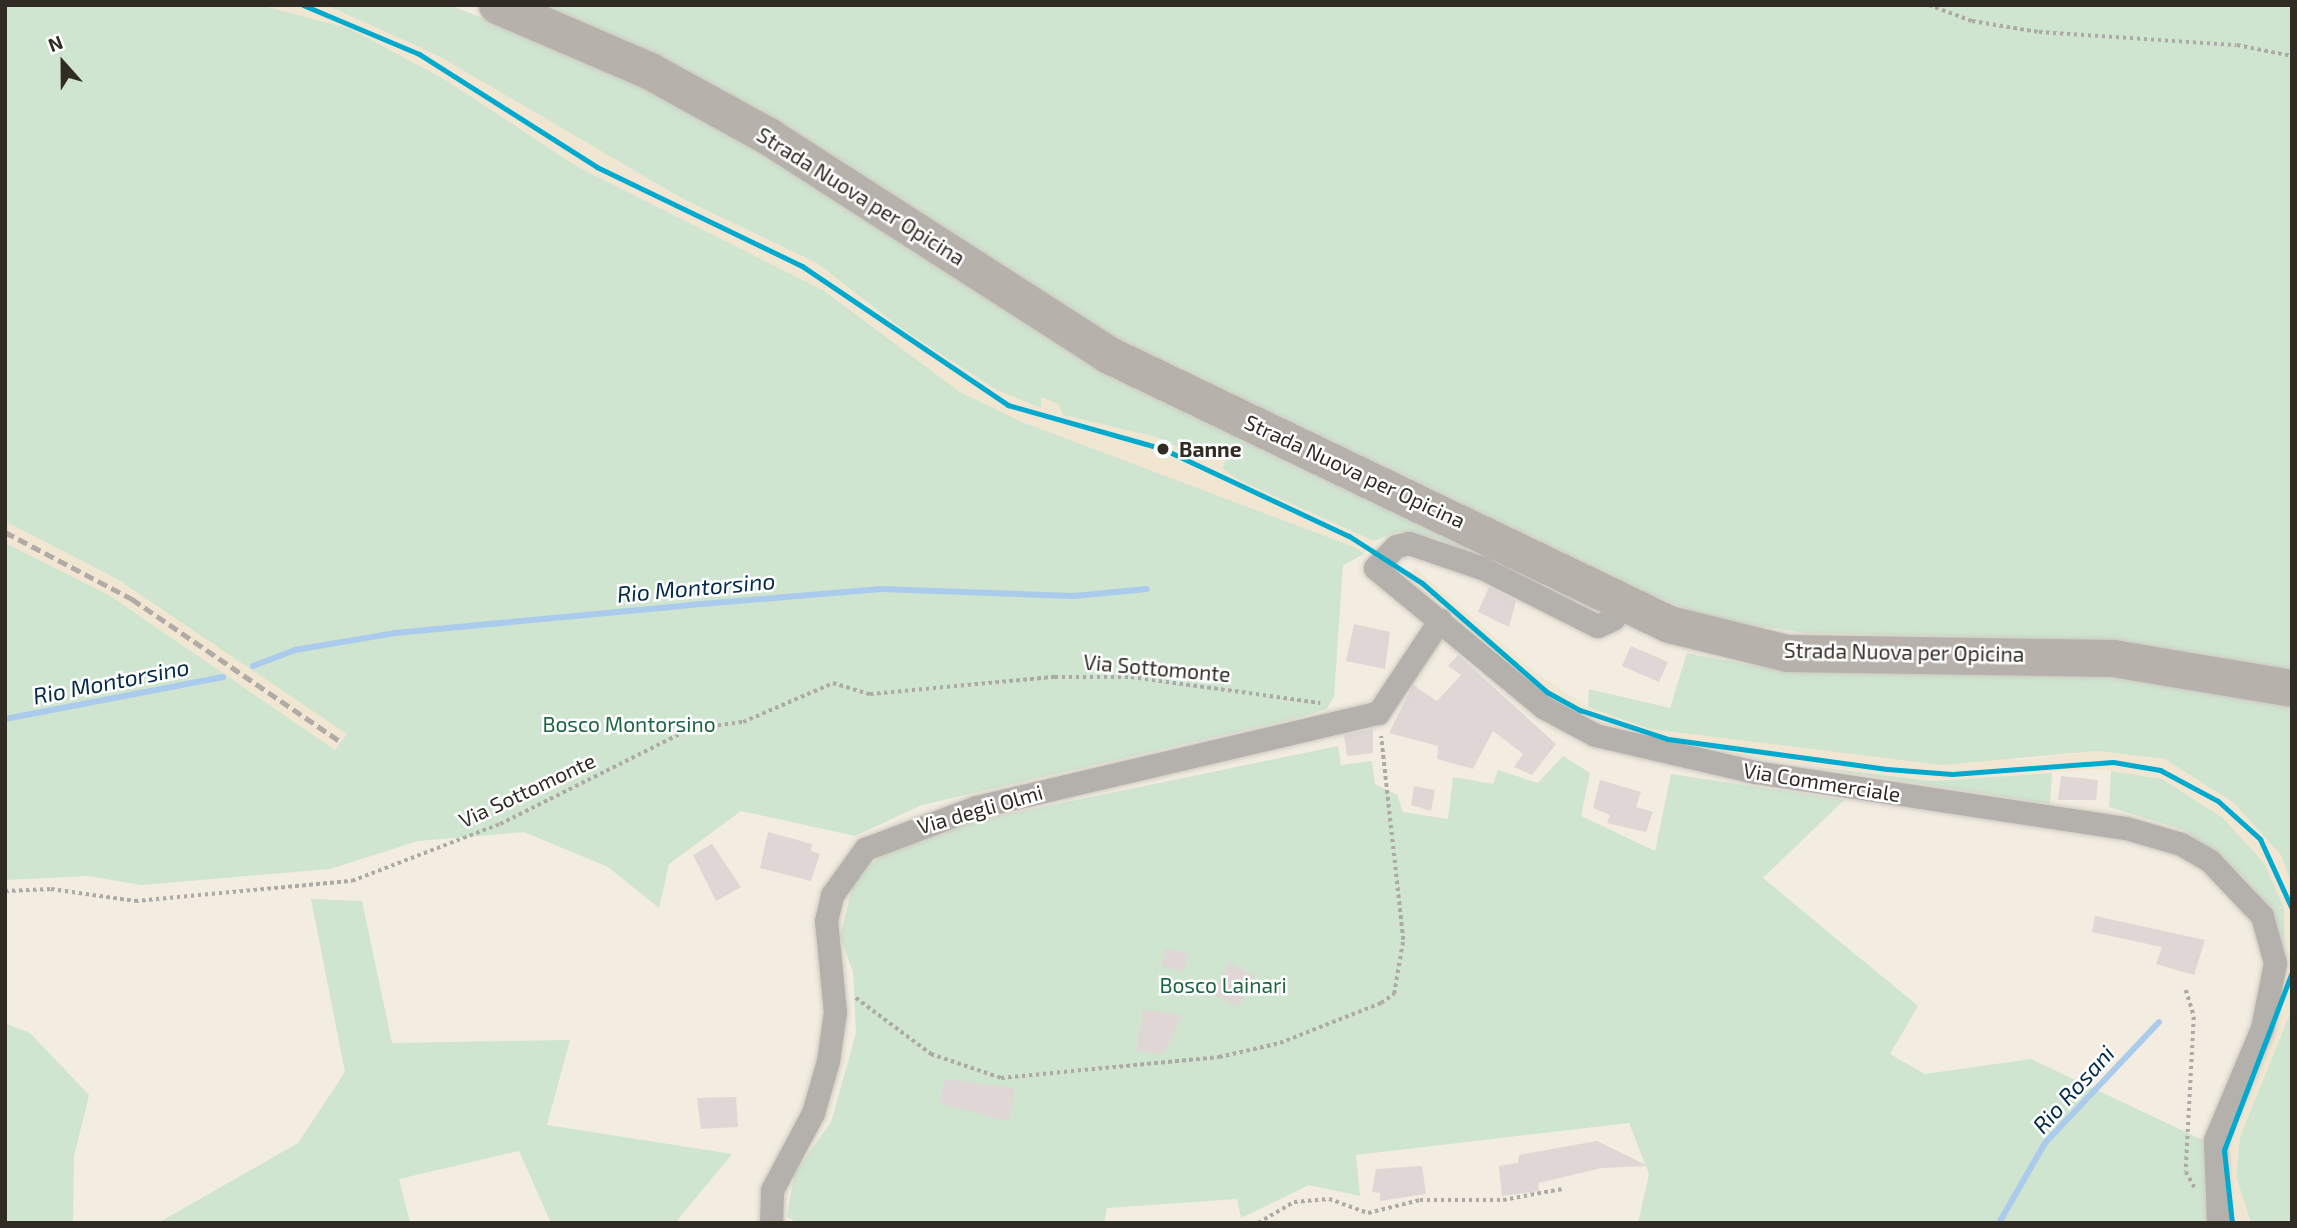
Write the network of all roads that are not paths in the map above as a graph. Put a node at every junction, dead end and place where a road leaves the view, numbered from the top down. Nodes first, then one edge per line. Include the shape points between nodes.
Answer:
1 (497, 5) edge
2 (1622, 603) junction
3 (1440, 620) junction
4 (2292, 688) edge
5 (771, 1223) edge
6 (2218, 1223) edge

1 - 2 main road, Strada Nuova per Opicina via 639,66 757,130 1107,354 1379,480
2 - 3 street, Via Commerciale via 1613,619 1597,626 1437,550 1395,546 1375,569
2 - 4 main road, Strada Nuova per Opicina via 1709,638 1787,653 2113,658
3 - 5 street, Via degli Olmi via 1378,713 976,807 882,840 844,871 826,921 835,1012 822,1086 779,1172
3 - 6 street, Via Commerciale via 1543,707 1619,743 1755,772 2126,828 2181,844 2210,861 2262,916 2275,963 2262,1028 2215,1140 2212,1195

